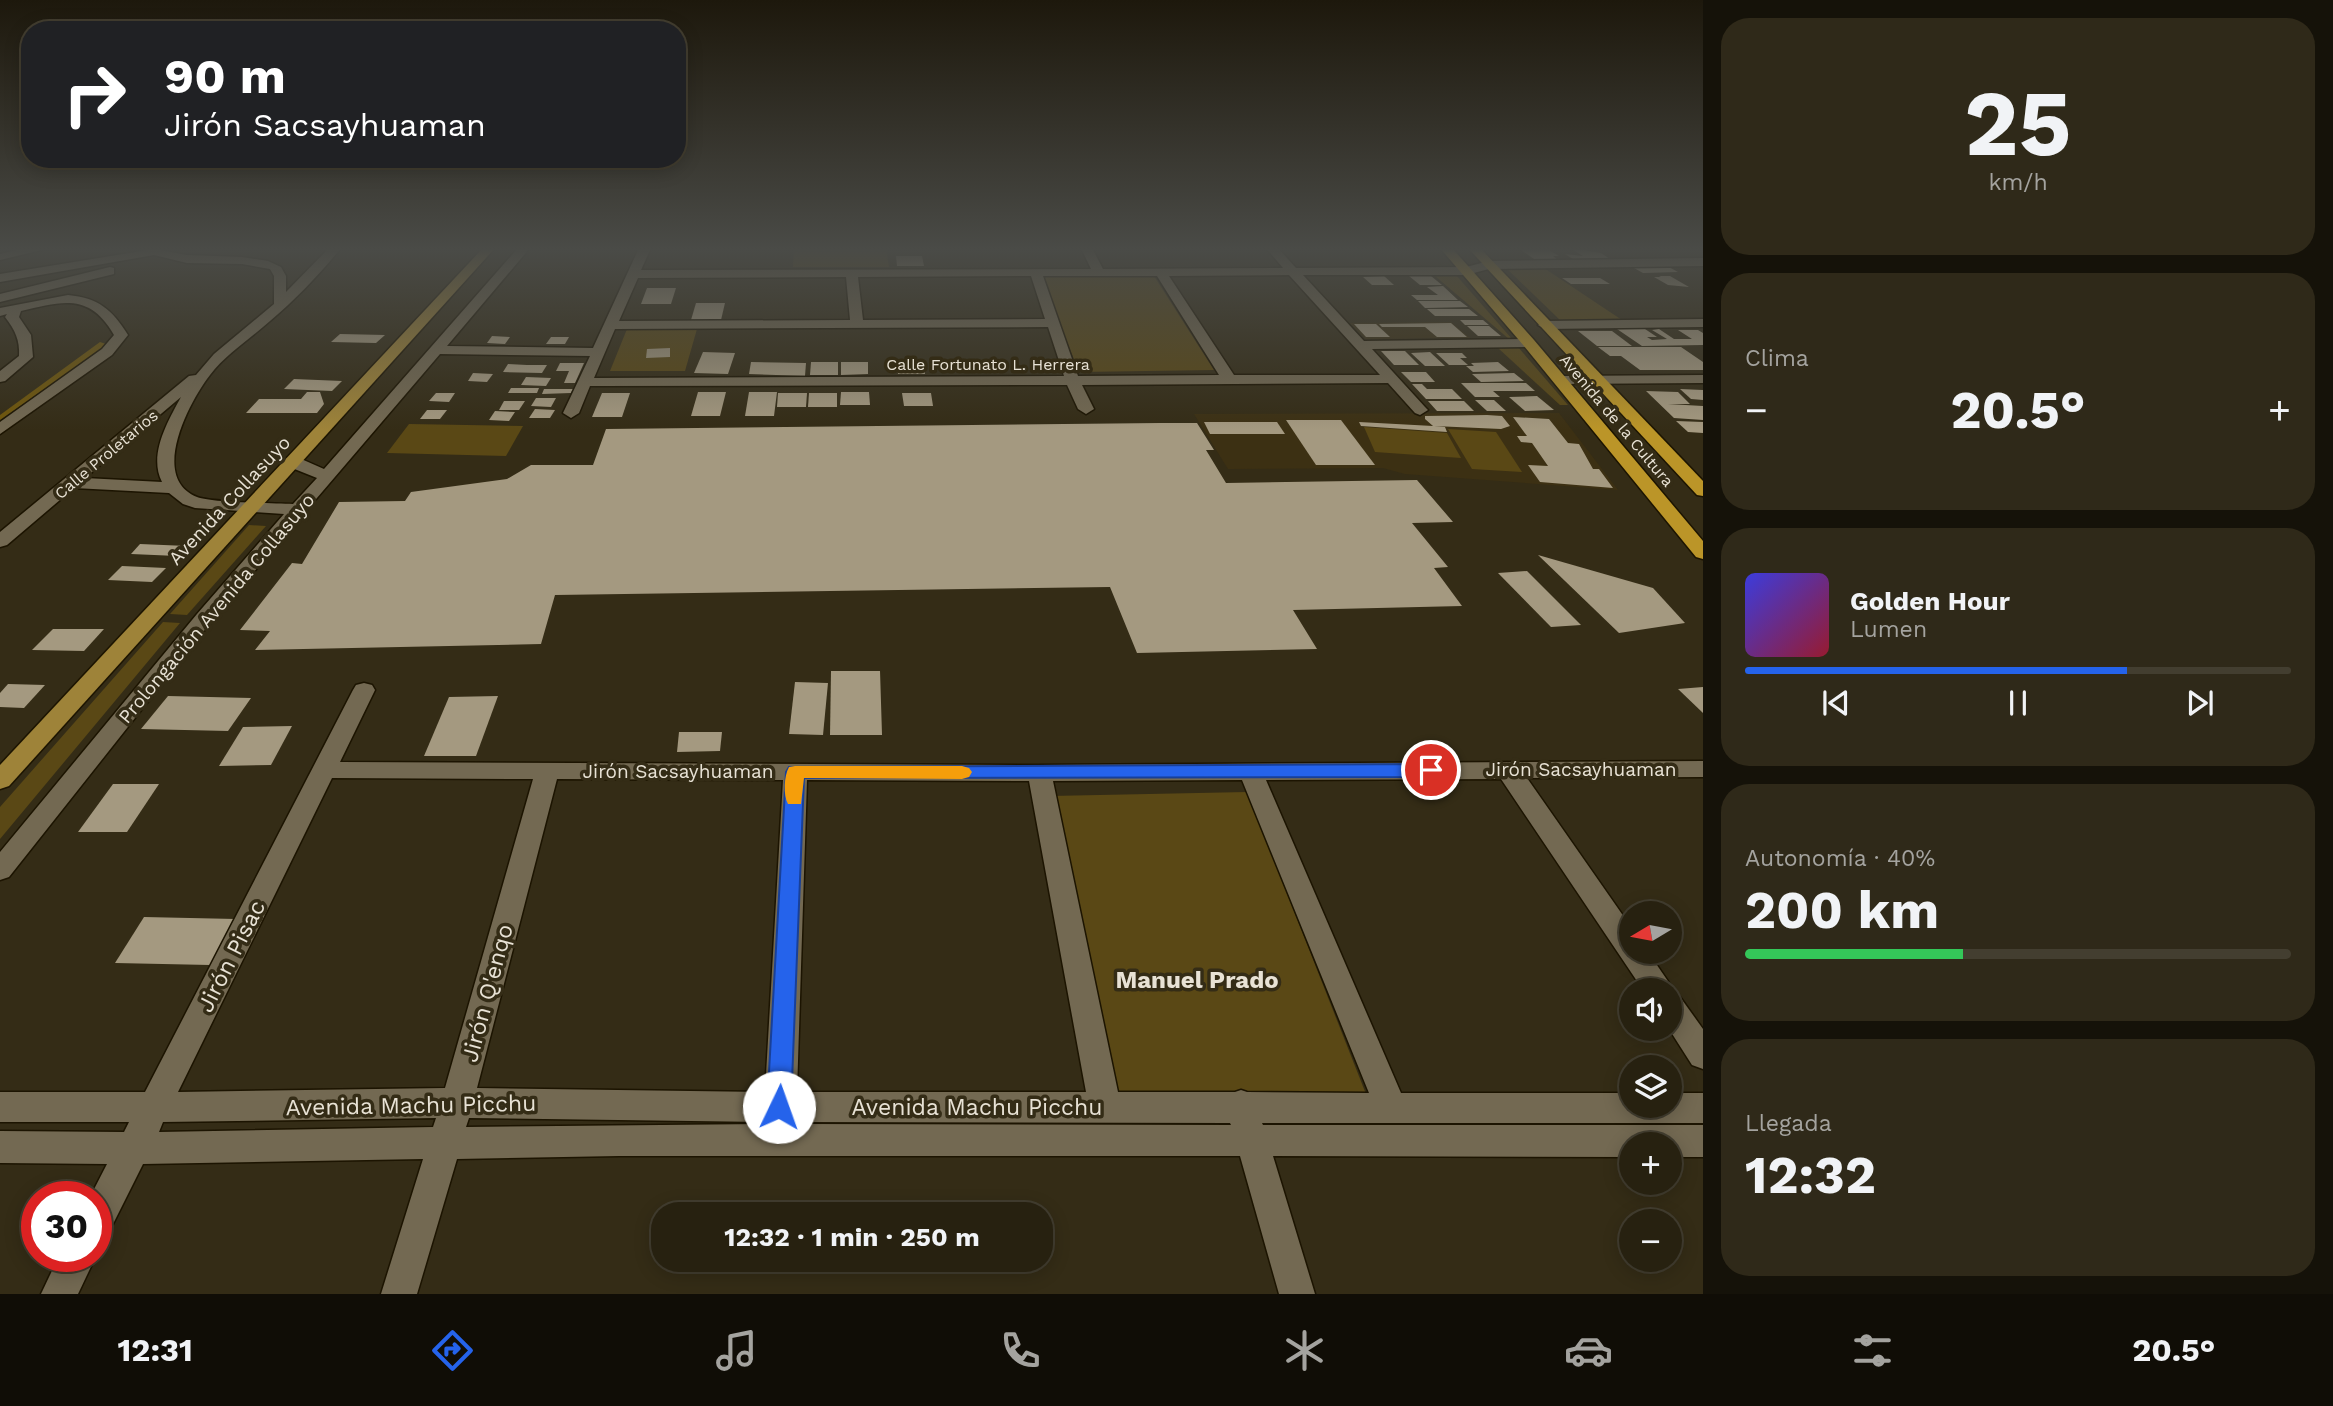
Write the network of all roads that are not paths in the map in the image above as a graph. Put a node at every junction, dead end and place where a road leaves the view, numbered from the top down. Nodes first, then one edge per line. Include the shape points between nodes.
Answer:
1 (98, 308) edge
2 (276, 308) edge
3 (434, 308) edge
4 (473, 308) edge
5 (618, 308) edge
6 (855, 308) edge
7 (1048, 308) edge
8 (1184, 308) edge
9 (1326, 308) edge
10 (1499, 308) edge
11 (1529, 308) edge
12 (16, 309) joint
13 (0, 312) edge
14 (857, 323) junction
15 (1053, 323) junction
16 (1703, 323) edge
17 (1545, 325) junction
18 (610, 326) junction
19 (1530, 343) junction
20 (1359, 345) junction
21 (438, 350) junction
22 (599, 352) junction
23 (210, 366) junction
24 (0, 378) edge
25 (1229, 379) junction
26 (1391, 379) junction
27 (1703, 379) edge
28 (1560, 380) junction
29 (1598, 380) junction
30 (1073, 381) junction
31 (586, 382) junction
32 (1086, 409) dead end
33 (1420, 410) dead end
34 (571, 413) dead end
35 (0, 429) edge
36 (293, 462) junction
37 (327, 476) junction
38 (73, 483) junction
39 (174, 488) junction
40 (1703, 491) edge
41 (250, 508) junction
42 (298, 510) junction
43 (0, 541) edge
44 (1703, 553) edge
45 (364, 690) dead end
46 (1703, 769) edge
47 (324, 770) junction
48 (1508, 770) junction
49 (547, 771) junction
50 (795, 772) junction
51 (1251, 772) junction
52 (1039, 773) junction
53 (0, 780) edge
54 (0, 870) edge
55 (1619, 932) edge
56 (1682, 1024) edge
57 (1703, 1055) edge
58 (457, 1103) junction
59 (1241, 1105) junction
60 (0, 1107) edge
61 (779, 1107) junction
62 (1105, 1107) junction
63 (1391, 1107) junction
64 (1703, 1108) edge
65 (154, 1109) junction
66 (779, 1140) junction
67 (1251, 1141) junction
68 (1703, 1141) edge
69 (445, 1142) junction
70 (0, 1147) edge
71 (134, 1148) junction
72 (112, 1191) edge
73 (70, 1272) edge
74 (59, 1294) edge
75 (399, 1294) edge
76 (1297, 1294) edge

1 - 35 street via 114,320 121,335 107,352
2 - 23 street, Calle Proletarios
3 - 36 main road, Avenida Collasuyo
4 - 21 street, Prolongación Avenida Collasuyo
5 - 18 street
6 - 14 street
7 - 15 street
8 - 25 street
9 - 20 street
10 - 19 highway, Avenida de la Cultura
11 - 17 highway, Avenida de la Cultura
12 - 13 street
12 - 24 street via 12,317 24,332 26,357
14 - 15 street
14 - 18 street
15 - 30 street
16 - 17 street
17 - 29 highway, Avenida de la Cultura
18 - 22 street
19 - 20 street
19 - 28 highway, Avenida de la Cultura
20 - 26 street
21 - 22 street
21 - 37 street, Prolongación Avenida Collasuyo
22 - 31 street
23 - 38 street, Calle Proletarios
23 - 39 street via 169,440 165,467
25 - 26 street, Calle Fortunato L. Herrera
25 - 30 street, Calle Fortunato L. Herrera
26 - 33 street
27 - 29 street
28 - 29 street
28 - 44 highway, Avenida de la Cultura
29 - 40 highway, Avenida de la Cultura
30 - 31 street, Calle Fortunato L. Herrera
30 - 32 street
31 - 34 street
36 - 37 street
36 - 41 main road, Avenida Collasuyo
37 - 42 street, Prolongación Avenida Collasuyo
38 - 39 street
38 - 43 street, Calle Proletarios
39 - 41 street via 195,503
41 - 42 street
41 - 53 main road, Avenida Collasuyo
42 - 54 street, Prolongación Avenida Collasuyo via 158,673
45 - 47 street, Jirón Pisac
46 - 48 street, Jirón Sacsayhuaman
47 - 49 street, Jirón Sacsayhuaman
47 - 65 street, Jirón Pisac
48 - 51 street, Jirón Sacsayhuaman
48 - 55 street
49 - 50 street, Jirón Sacsayhuaman
49 - 58 street, Jirón Q'enqo
50 - 52 street, Jirón Sacsayhuaman
50 - 61 street
51 - 52 street, Jirón Sacsayhuaman
51 - 63 street
52 - 62 street
56 - 57 street
58 - 61 street, Avenida Machu Picchu
58 - 65 street, Avenida Machu Picchu
58 - 69 street, Jirón Q'enqo
59 - 62 street, Avenida Machu Picchu
59 - 63 street, Avenida Machu Picchu
59 - 67 street
60 - 65 street, Avenida Machu Picchu
61 - 62 street, Avenida Machu Picchu
61 - 66 street
63 - 64 street, Avenida Machu Picchu
65 - 71 street, Jirón Pisac
66 - 67 street, Avenida Machu Picchu
66 - 69 street, Avenida Machu Picchu
67 - 68 street, Avenida Machu Picchu
67 - 76 street
69 - 71 street, Avenida Machu Picchu
69 - 75 street, Jirón Q'enqo
70 - 71 street, Avenida Machu Picchu
71 - 72 street, Jirón Pisac
73 - 74 street

